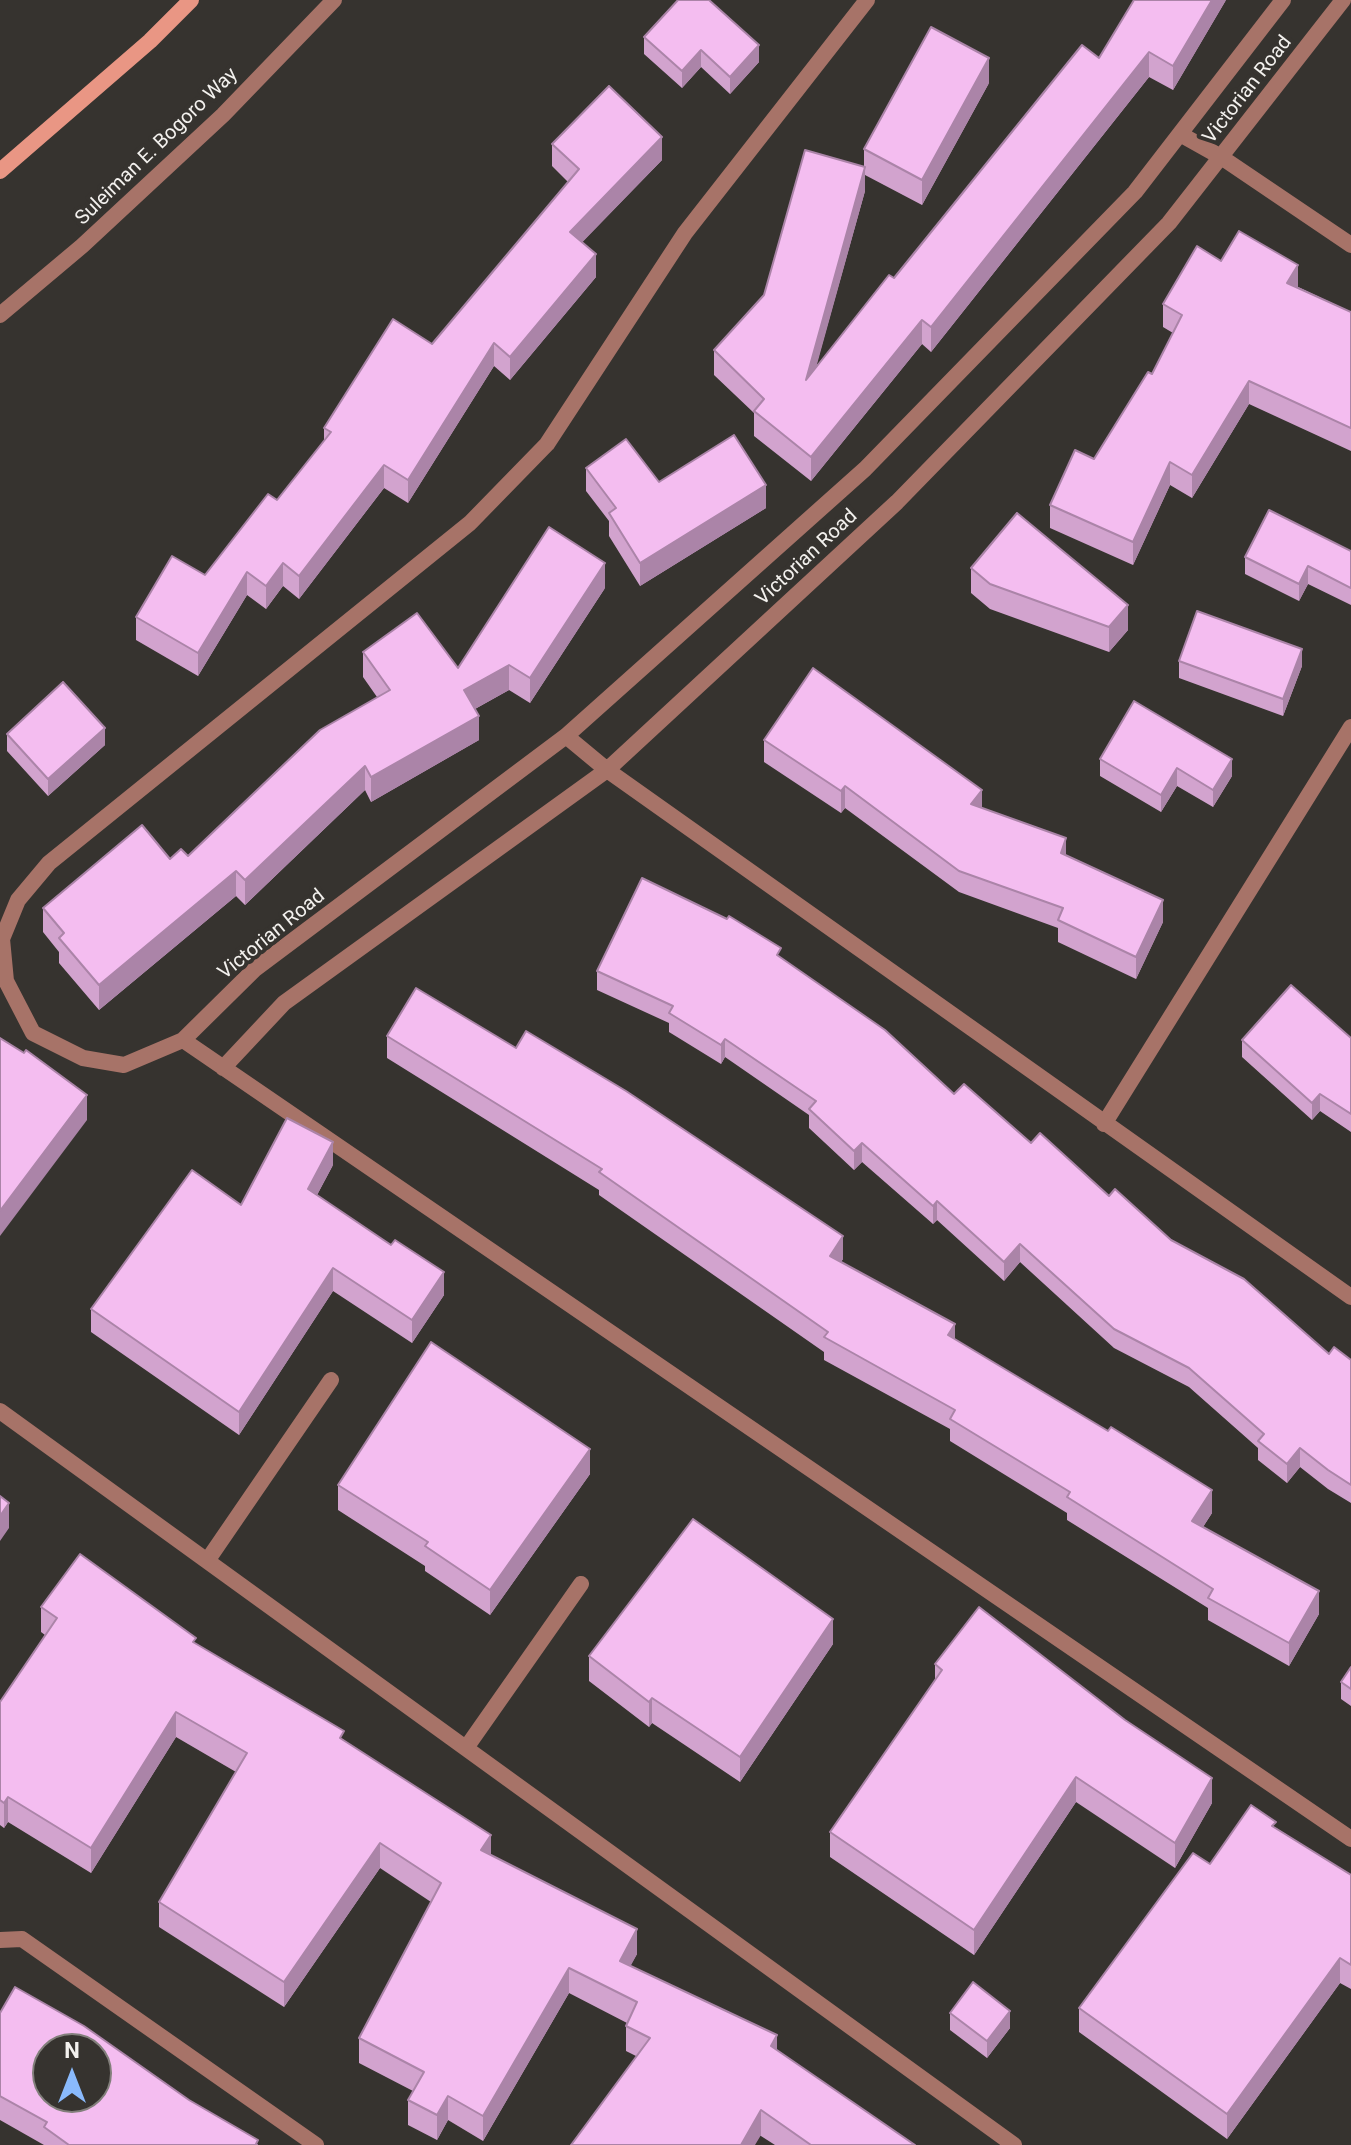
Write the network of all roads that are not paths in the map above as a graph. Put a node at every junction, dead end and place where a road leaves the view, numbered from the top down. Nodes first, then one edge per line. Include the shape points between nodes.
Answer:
1 (191, 0) edge
2 (334, 0) edge
3 (867, 0) edge
4 (1283, 0) edge
5 (1343, 0) edge
6 (1180, 134) junction
7 (1221, 157) junction
8 (0, 171) edge
9 (1351, 245) edge
10 (0, 315) edge
11 (1351, 727) edge
12 (566, 736) junction
13 (607, 770) junction
14 (183, 1040) junction
15 (223, 1068) junction
16 (1104, 1124) junction
17 (1351, 1297) edge
18 (331, 1380) dead end
19 (0, 1411) edge
20 (207, 1561) junction
21 (581, 1584) dead end
22 (466, 1748) junction
23 (1351, 1839) edge
24 (0, 1940) edge
25 (1009, 2144) edge
26 (316, 2145) edge

1 - 8 main road
2 - 10 street, Suleiman E. Bogoro Way via 212,125
3 - 14 street via 685,233 547,444 470,523 49,863 18,900 2,939 6,981 33,1033 83,1058 124,1065
4 - 6 street, Victorian Road
5 - 7 street, Victorian Road
6 - 7 street
6 - 12 street, Victorian Road via 1135,192 865,469
7 - 9 street
7 - 13 street, Victorian Road via 1169,223 897,502
11 - 16 street
12 - 13 street
12 - 14 street, Victorian Road via 255,969
13 - 15 street, Victorian Road via 284,1003
13 - 16 street
14 - 15 street
15 - 23 street
16 - 17 street
18 - 20 street
19 - 20 street
20 - 22 street
21 - 22 street
22 - 25 street
24 - 26 street via 22,1939

